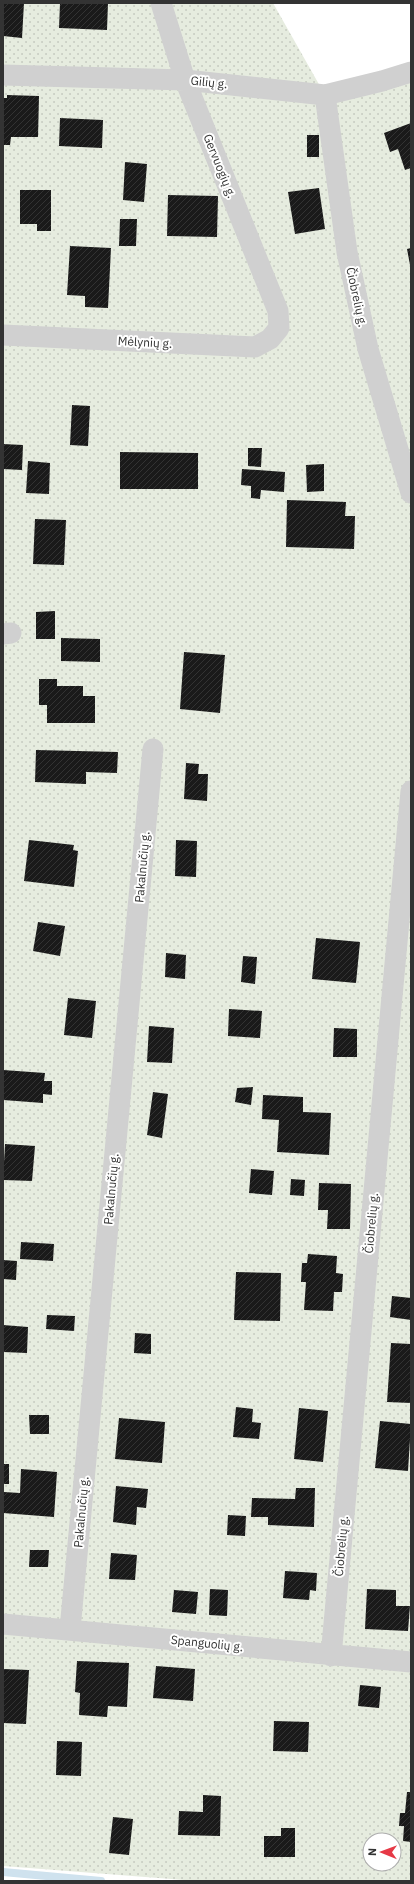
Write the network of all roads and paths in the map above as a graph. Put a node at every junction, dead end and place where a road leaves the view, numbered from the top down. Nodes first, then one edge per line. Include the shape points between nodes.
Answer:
1 (161, 3) edge
2 (411, 72) edge
3 (3, 74) edge
4 (185, 80) junction
5 (325, 95) junction
6 (279, 328) joint
7 (3, 335) edge
8 (411, 493) edge
9 (153, 750) dead end
10 (411, 791) edge
11 (3, 1624) edge
12 (70, 1629) junction
13 (331, 1656) junction
14 (411, 1662) edge

1 - 4 street, Gervuogių g.
2 - 5 street, Gilių g. via 382,82
3 - 4 street, Gilių g.
4 - 5 street, Gilių g.
4 - 6 street, Gervuogių g. via 278,311
5 - 8 street, Čiobrelių g. via 347,252 368,349
6 - 7 street, Mėlynių g. via 270,339 254,347
9 - 12 street, Pakalnučių g.
10 - 13 street, Čiobrelių g.
11 - 12 street, Spanguolių g.
12 - 13 street, Spanguolių g.
13 - 14 street, Spanguolių g.

